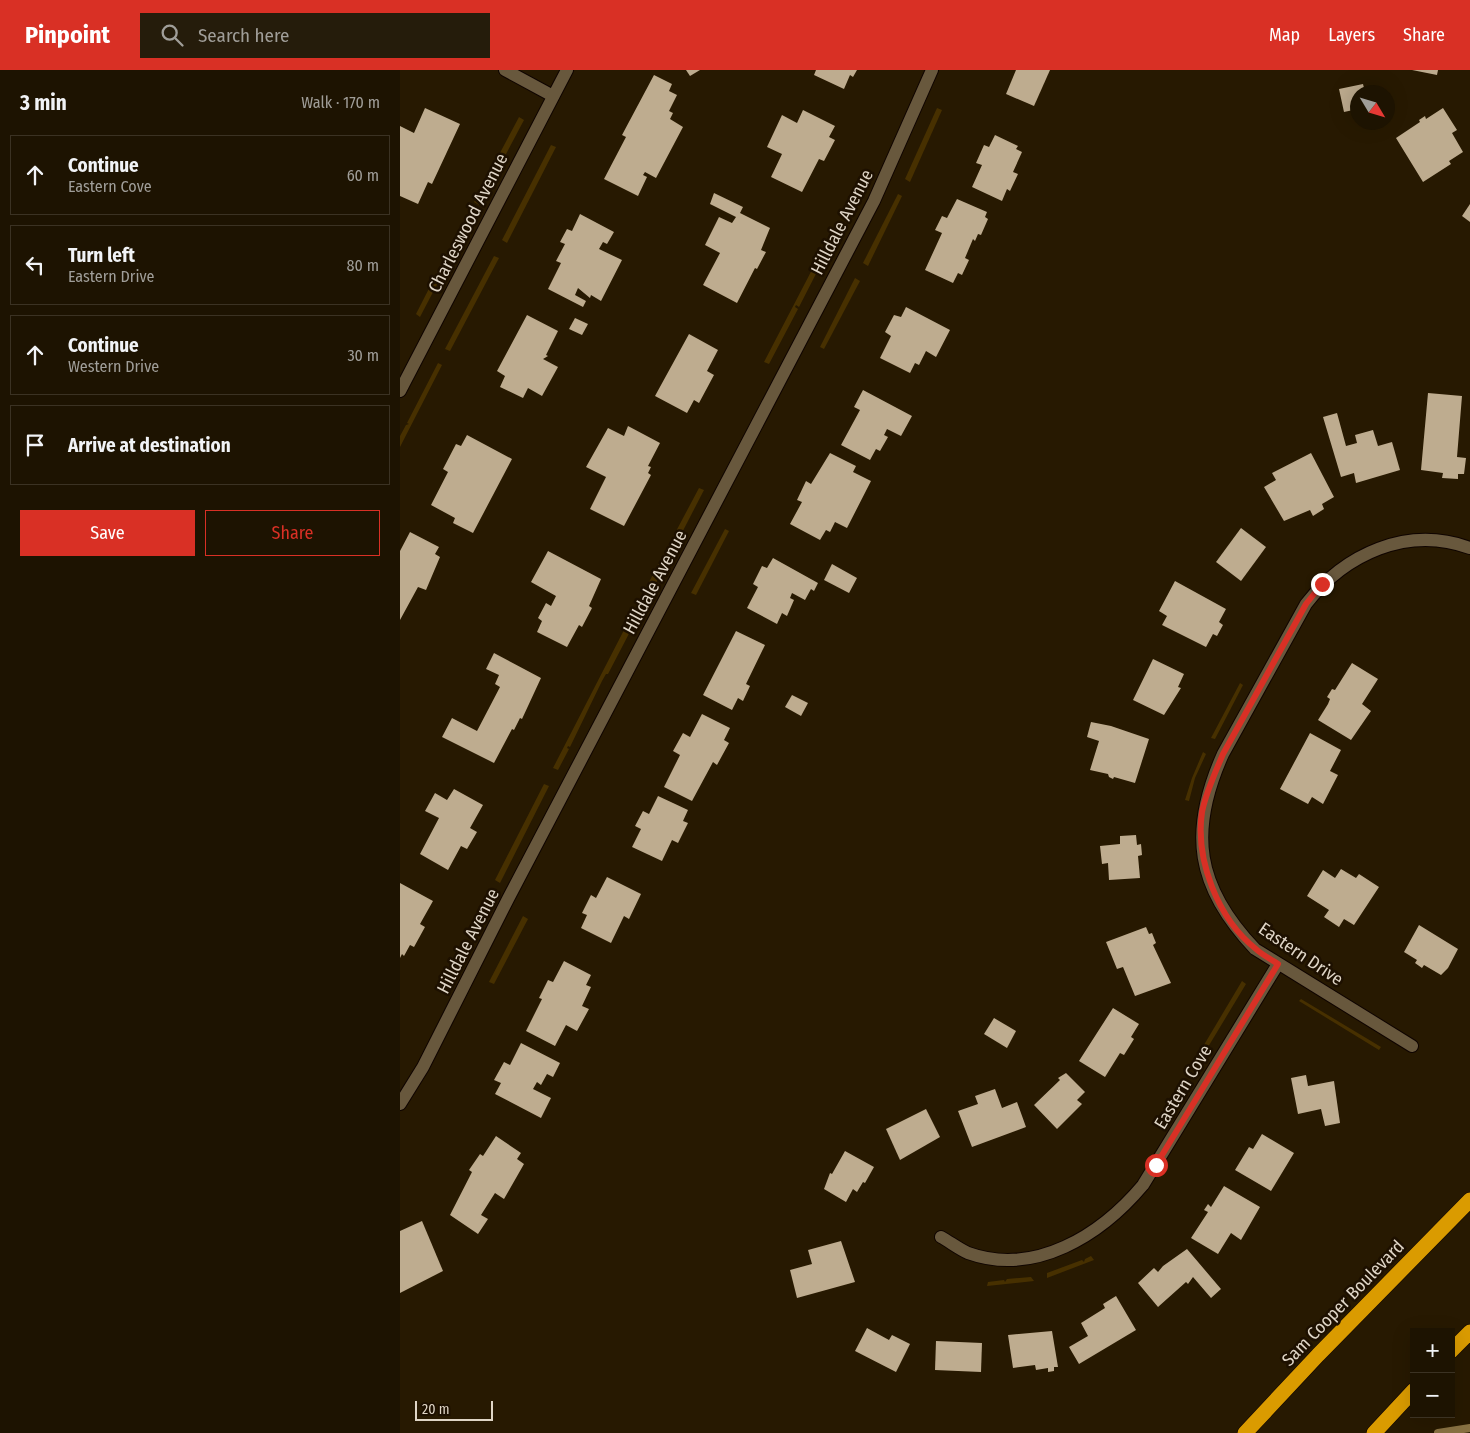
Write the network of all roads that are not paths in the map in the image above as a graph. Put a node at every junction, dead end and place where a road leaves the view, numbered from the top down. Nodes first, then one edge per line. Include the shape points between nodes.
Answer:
1 (505, 70) edge
2 (567, 70) edge
3 (932, 70) edge
4 (553, 96) junction
5 (400, 391) edge
6 (1470, 548) edge
7 (1278, 964) junction
8 (1412, 1046) dead end
9 (400, 1104) edge
10 (1470, 1200) edge
11 (941, 1237) dead end
12 (1470, 1332) edge
13 (1455, 1347) edge
14 (1410, 1394) edge
15 (1245, 1433) edge
16 (1374, 1433) edge

1 - 4 street
2 - 4 street, Charleswood Avenue
3 - 9 street, Hilldale Avenue via 870,210 423,1067
4 - 5 street, Charleswood Avenue
6 - 7 street, Eastern Drive via 1456,543 1418,540 1372,550 1322,584 1306,604 1211,780 1202,812 1202,845 1214,892 1227,916 1255,949
7 - 8 street, Eastern Drive
7 - 11 street, Eastern Cove via 1143,1185 1124,1208 1075,1243 1052,1253 1008,1259 982,1257 966,1252
10 - 15 highway, Sam Cooper Boulevard
12 - 13 highway
14 - 16 highway

